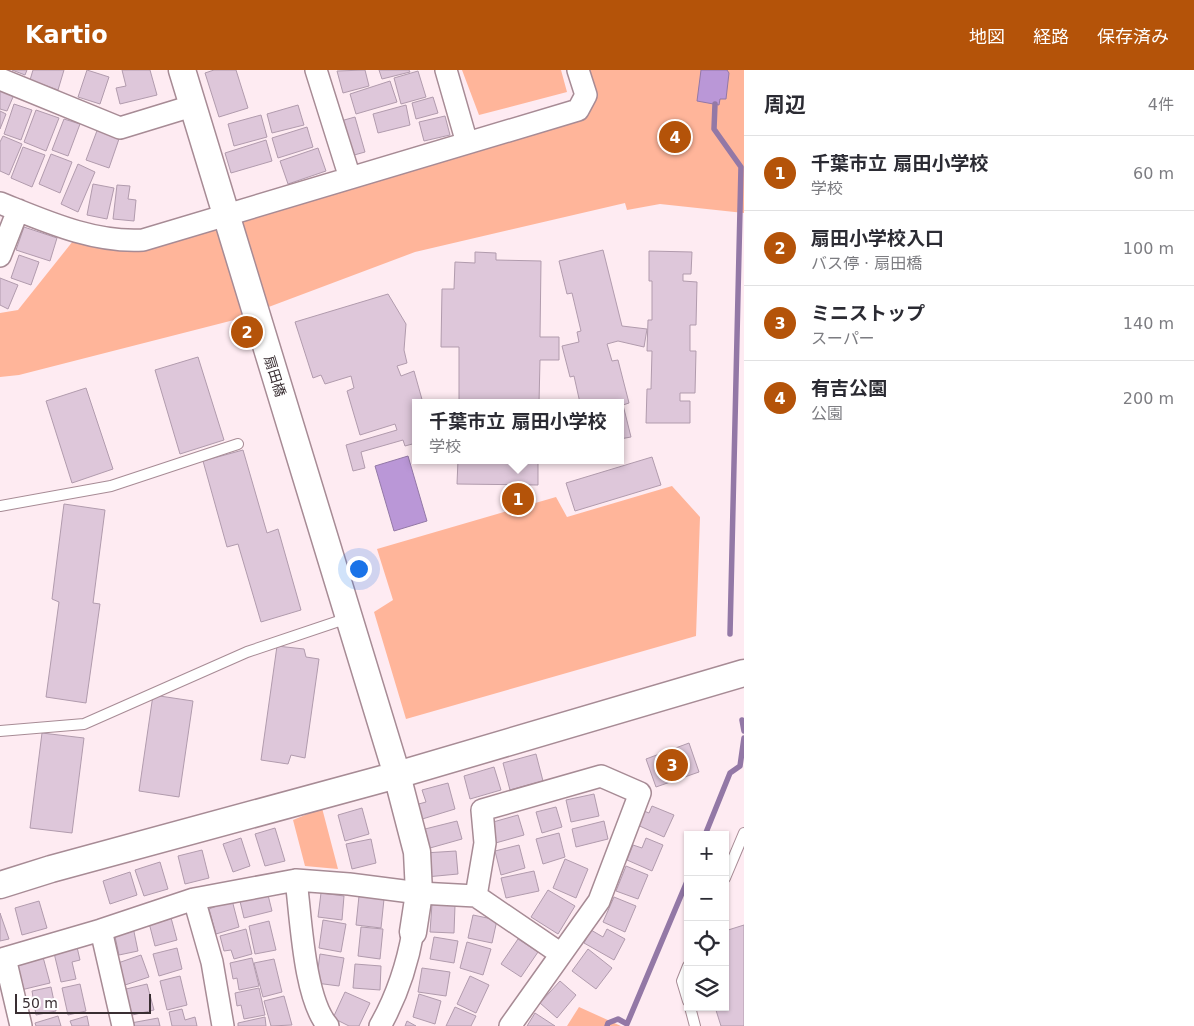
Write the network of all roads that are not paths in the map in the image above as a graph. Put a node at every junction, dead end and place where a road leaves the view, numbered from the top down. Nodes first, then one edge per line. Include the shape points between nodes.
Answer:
1 (182, 70) edge
2 (316, 70) edge
3 (446, 70) edge
4 (578, 70) edge
5 (0, 79) edge
6 (192, 106) junction
7 (467, 143) junction
8 (350, 178) junction
9 (9, 207) edge
10 (226, 215) junction
11 (0, 256) edge
12 (238, 444) dead end
13 (0, 506) edge
14 (349, 618) junction
15 (744, 673) edge
16 (0, 731) edge
17 (397, 776) junction
18 (744, 833) edge
19 (726, 876) edge
20 (296, 880) junction
21 (0, 885) edge
22 (418, 893) junction
23 (476, 896) junction
24 (194, 899) junction
25 (101, 930) junction
26 (413, 932) joint
27 (561, 954) junction
28 (2, 959) edge
29 (691, 1011) edge
30 (21, 1026) edge
31 (123, 1026) edge
32 (223, 1026) edge
33 (328, 1026) edge
34 (380, 1026) edge
35 (510, 1026) edge
36 (695, 1026) edge

1 - 6 street, 扇田橋
2 - 8 street
3 - 7 street
4 - 7 street via 586,95 578,110
5 - 6 street via 120,128
6 - 10 street, 扇田橋
7 - 8 street
8 - 10 street
9 - 10 street via 97,238 120,241 143,240
9 - 11 street
10 - 14 street, 扇田橋
12 - 13 lane via 111,486
14 - 16 lane via 247,652 84,724
14 - 17 street, 扇田橋
15 - 17 street
17 - 21 street
17 - 22 street, 扇田橋 via 417,852
18 - 19 lane
20 - 22 street
20 - 24 street
20 - 33 street via 310,986
22 - 23 street
22 - 26 street, 扇田橋
23 - 27 street
23 - 27 street via 485,843 482,810 601,776 640,793 599,901
24 - 25 street
24 - 32 street via 212,962
25 - 28 street
25 - 31 street
26 - 34 street via 394,1002
27 - 35 street
28 - 30 street
29 - 36 lane

